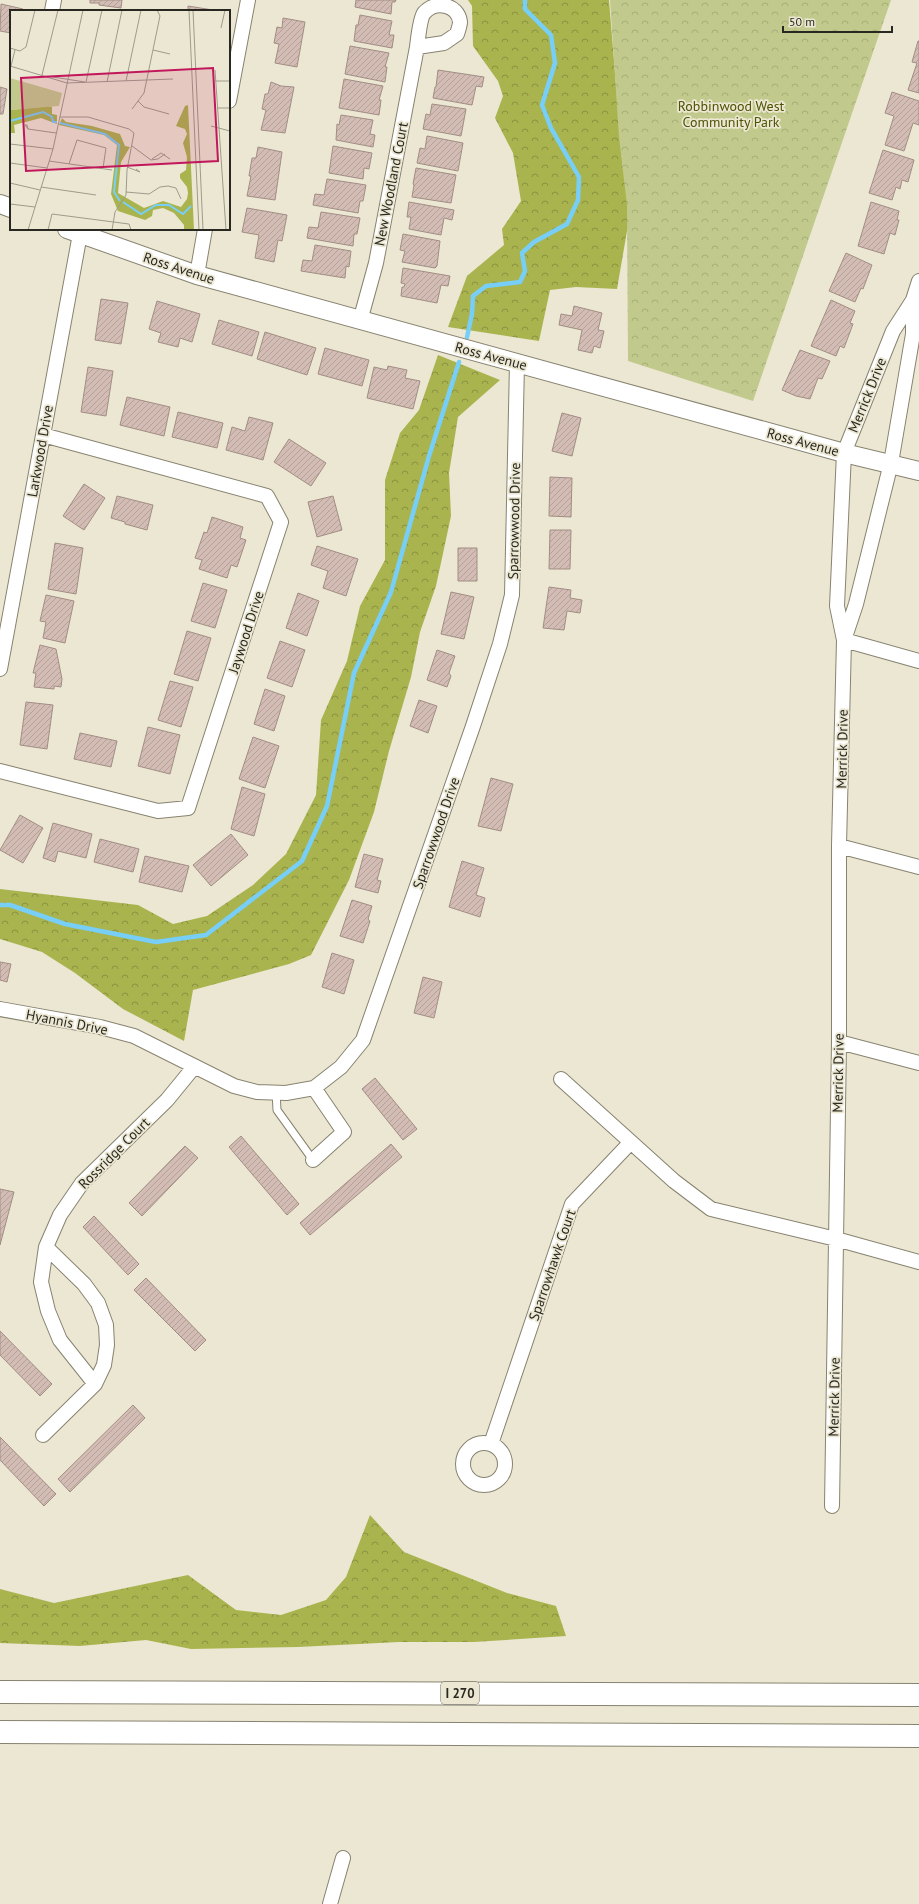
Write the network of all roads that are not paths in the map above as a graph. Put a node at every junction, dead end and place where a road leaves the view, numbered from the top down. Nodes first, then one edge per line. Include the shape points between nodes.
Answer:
1 (54, 0) edge
2 (248, 0) edge
3 (52, 10) edge
4 (417, 47) dead end
5 (230, 96) edge
6 (0, 204) edge
7 (10, 208) edge
8 (205, 230) edge
9 (74, 232) edge
10 (197, 275) junction
11 (919, 281) edge
12 (912, 300) junction
13 (360, 321) junction
14 (517, 364) junction
15 (43, 435) junction
16 (844, 453) junction
17 (891, 463) junction
18 (919, 471) edge
19 (844, 640) junction
20 (919, 661) edge
21 (0, 669) edge
22 (0, 771) edge
23 (839, 846) junction
24 (919, 867) edge
25 (0, 1009) edge
26 (134, 1036) joint
27 (839, 1042) junction
28 (919, 1064) edge
29 (194, 1067) junction
30 (561, 1079) dead end
31 (314, 1088) junction
32 (276, 1092) junction
33 (630, 1143) junction
34 (313, 1160) joint
35 (836, 1239) junction
36 (46, 1247) junction
37 (919, 1262) edge
38 (95, 1384) junction
39 (43, 1436) dead end
40 (491, 1444) dead end
41 (832, 1506) dead end
42 (0, 1692) edge
43 (919, 1695) edge
44 (0, 1732) edge
45 (919, 1736) edge
46 (343, 1858) dead end
47 (330, 1904) edge

1 - 3 street
2 - 5 street
4 - 13 street, New Woodland Court via 376,263
6 - 7 street
8 - 10 street
9 - 10 street, Ross Avenue
9 - 15 street, Larkwood Drive
10 - 13 street, Ross Avenue
11 - 12 street, Merrick Drive
12 - 16 street, Merrick Drive via 893,331
12 - 17 street, Merrick Drive via 913,334
13 - 14 street, Ross Avenue
14 - 16 street, Ross Avenue
14 - 31 street, Sparrowwood Drive via 512,595 500,644 363,1040 341,1067
15 - 21 street, Larkwood Drive
15 - 22 street, Jaywood Drive via 267,496 281,522 188,808 158,811
16 - 17 street, Ross Avenue
16 - 19 street, Merrick Drive via 837,606
17 - 18 street, Ross Avenue
17 - 19 street, Merrick Drive via 856,604
19 - 20 street
19 - 23 street, Merrick Drive
23 - 24 street
23 - 27 street, Merrick Drive
25 - 26 street, Hyannis Drive via 100,1027
26 - 29 street, Sparrowwood Drive
27 - 28 street
27 - 35 street, Merrick Drive
29 - 32 street, Sparrowwood Drive via 234,1086 257,1092
29 - 36 street, Rossridge Court via 167,1100 82,1183 60,1215
30 - 33 street
31 - 32 street, Sparrowwood Drive via 286,1093
31 - 34 street via 344,1132
32 - 34 lane via 277,1110
33 - 35 street via 711,1209
33 - 40 street, Sparrowhawk Court via 572,1204
35 - 37 street
35 - 41 street, Merrick Drive
36 - 38 street, Rossridge Court via 41,1282 48,1311 60,1340
36 - 38 street via 84,1284 98,1303 106,1325 104,1365
38 - 39 street
42 - 43 highway, I 270
44 - 45 highway
46 - 47 street

